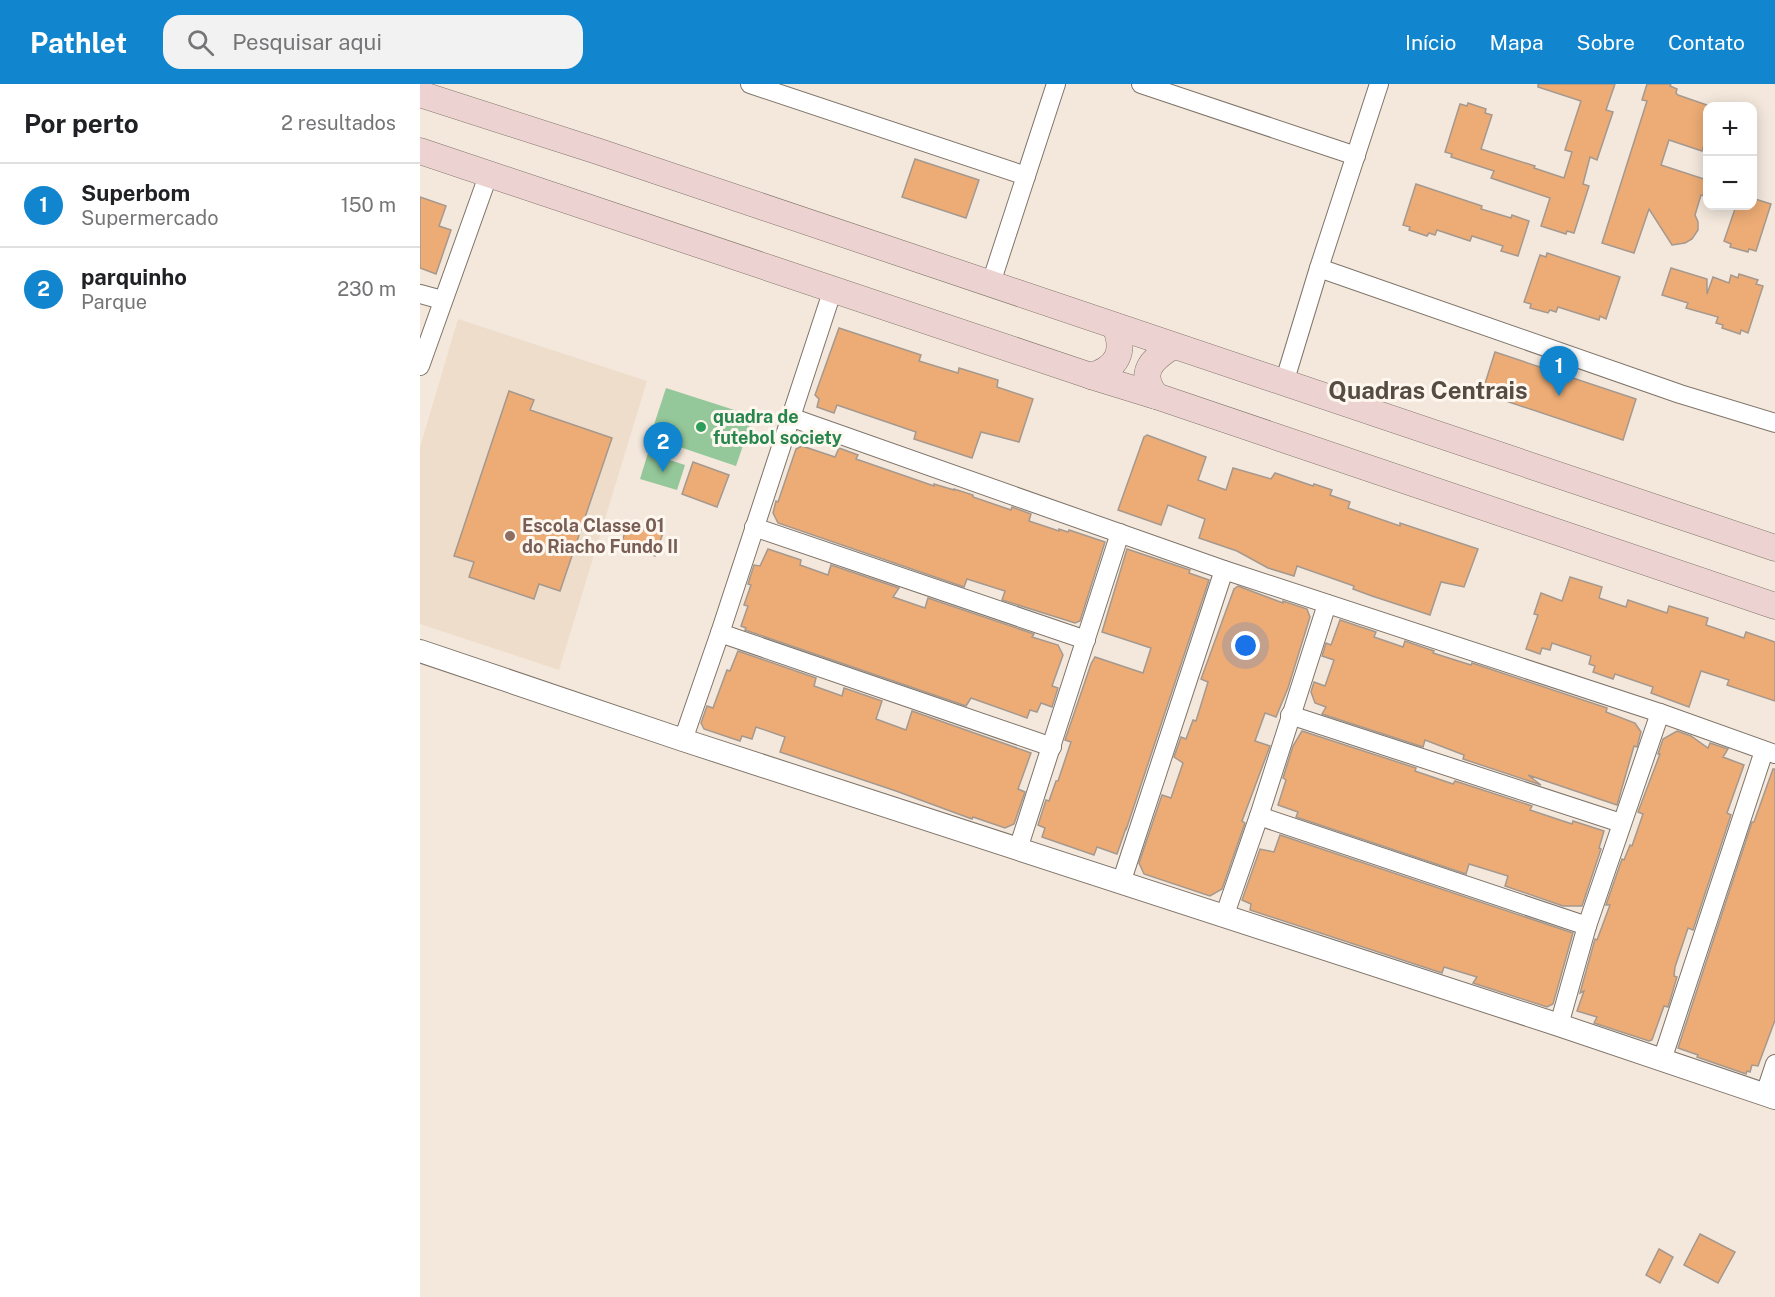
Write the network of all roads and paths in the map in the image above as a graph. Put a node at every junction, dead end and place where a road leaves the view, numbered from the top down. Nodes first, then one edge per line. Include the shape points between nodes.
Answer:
1 (750, 84) edge
2 (1056, 84) edge
3 (1141, 84) edge
4 (1379, 84) edge
5 (420, 94) edge
6 (420, 151) edge
7 (1356, 156) junction
8 (489, 173) junction
9 (1026, 176) junction
10 (1319, 268) junction
11 (991, 283) junction
12 (833, 289) junction
13 (420, 294) edge
14 (442, 300) junction
15 (1115, 326) junction
16 (1173, 346) junction
17 (420, 366) edge
18 (1091, 376) junction
19 (1284, 383) junction
20 (1156, 396) junction
21 (790, 417) junction
22 (1775, 423) edge
23 (754, 527) junction
24 (1120, 533) junction
25 (1775, 548) edge
26 (1224, 570) junction
27 (1327, 604) junction
28 (1775, 606) edge
29 (720, 633) junction
30 (1086, 640) junction
31 (420, 651) edge
32 (1660, 713) junction
33 (1290, 715) junction
34 (683, 740) junction
35 (1052, 747) junction
36 (1769, 753) edge
37 (1259, 816) junction
38 (1621, 823) junction
39 (1018, 849) junction
40 (1121, 883) junction
41 (1224, 917) junction
42 (1587, 926) junction
43 (1559, 1025) junction
44 (1662, 1060) junction
45 (1775, 1064) edge
46 (1770, 1096) edge

1 - 9 street
2 - 9 street
3 - 7 street
4 - 7 street
5 - 11 main road
6 - 8 main road
7 - 10 street
8 - 12 main road
8 - 14 street
9 - 11 street
10 - 19 street
10 - 22 street via 1680,394
11 - 15 main road
12 - 18 main road
12 - 21 street
13 - 14 street
14 - 17 street
15 - 16 main road
15 - 18 main road via 1119,337 1117,358 1111,368
16 - 19 main road
16 - 20 main road via 1159,355 1149,369 1148,385
18 - 20 main road
19 - 25 main road
20 - 28 main road
21 - 23 street
21 - 24 street
23 - 29 street
23 - 30 street
24 - 26 street
24 - 30 street
26 - 27 street
26 - 40 street
27 - 32 street
27 - 33 street
29 - 34 street
29 - 35 street
30 - 35 street
31 - 34 street
32 - 36 street
32 - 38 street
33 - 37 street
33 - 38 street
34 - 39 street
35 - 39 street
36 - 44 street
37 - 41 street
37 - 42 street
38 - 42 street
39 - 40 street
40 - 41 street
41 - 43 street
42 - 43 street
43 - 44 street
44 - 46 street
45 - 46 street

